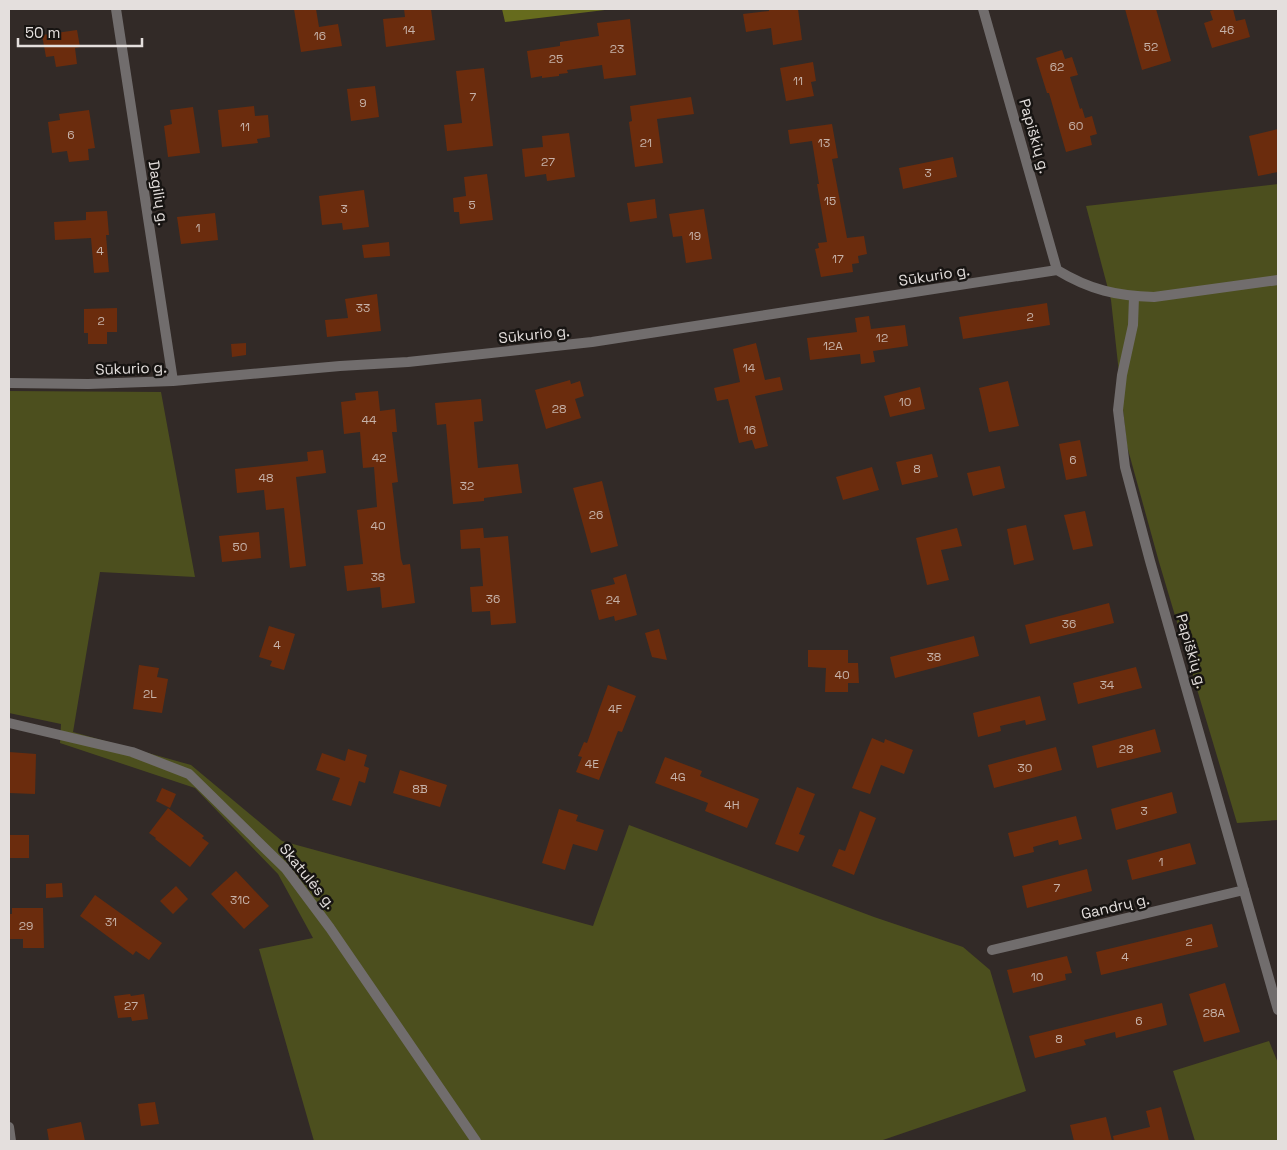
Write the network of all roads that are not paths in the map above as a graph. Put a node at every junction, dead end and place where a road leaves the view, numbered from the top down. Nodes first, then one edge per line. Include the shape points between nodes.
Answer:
1 (116, 9) edge
2 (983, 9) edge
3 (1058, 270) junction
4 (1278, 280) edge
5 (1134, 296) junction
6 (173, 381) junction
7 (9, 383) edge
8 (9, 723) edge
9 (1244, 890) junction
10 (992, 950) dead end
11 (1278, 1010) edge
12 (9, 1127) edge
13 (10, 1141) edge
14 (476, 1141) edge

1 - 6 street, Dagilių g.
2 - 3 street, Papiškių g.
3 - 5 street via 1078,282 1119,295
3 - 6 street, Sūkurio g. via 592,342 408,362
4 - 5 street via 1154,297
5 - 9 street, Papiškių g. via 1133,325 1118,410 1125,467
6 - 7 street, Sūkurio g.
8 - 14 street, Skatulės g. via 132,752 189,774 286,869
9 - 10 street, Gandrų g.
9 - 11 street, Papiškių g.
12 - 13 street

